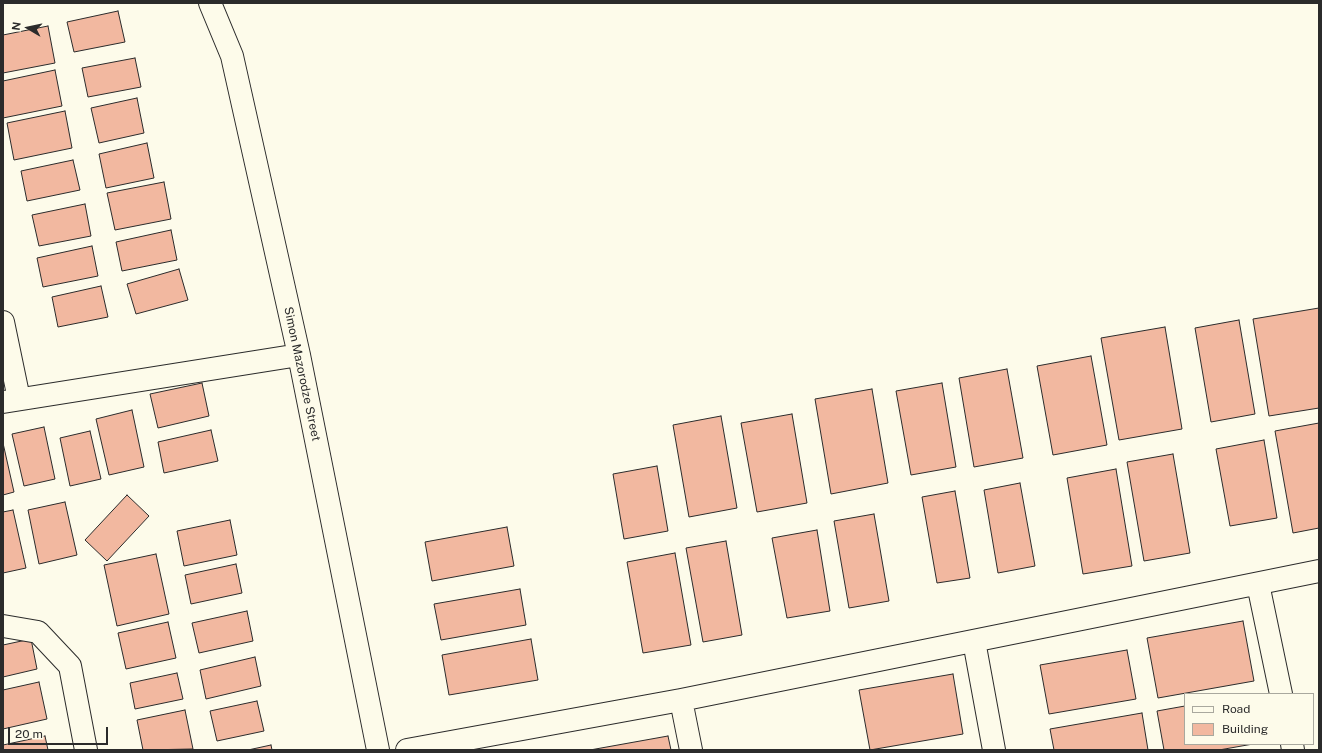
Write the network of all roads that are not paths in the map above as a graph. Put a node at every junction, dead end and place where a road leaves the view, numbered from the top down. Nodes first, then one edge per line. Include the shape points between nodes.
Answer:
1 (210, 3) edge
2 (3, 322) edge
3 (299, 355) junction
4 (11, 400) edge
5 (1319, 571) edge
6 (1258, 584) junction
7 (3, 626) edge
8 (974, 641) junction
9 (1281, 693) edge
10 (681, 700) junction
11 (86, 750) edge
12 (378, 750) edge
13 (407, 750) edge
14 (691, 750) edge
15 (994, 750) edge

1 - 3 street, Simon Mazorodze Street via 232,56
2 - 4 street
3 - 4 street
3 - 12 street, Simon Mazorodze Street
5 - 6 street
6 - 8 street
6 - 9 street
7 - 11 street via 38,632 70,666
8 - 10 street
8 - 15 street
10 - 13 street
10 - 14 street

